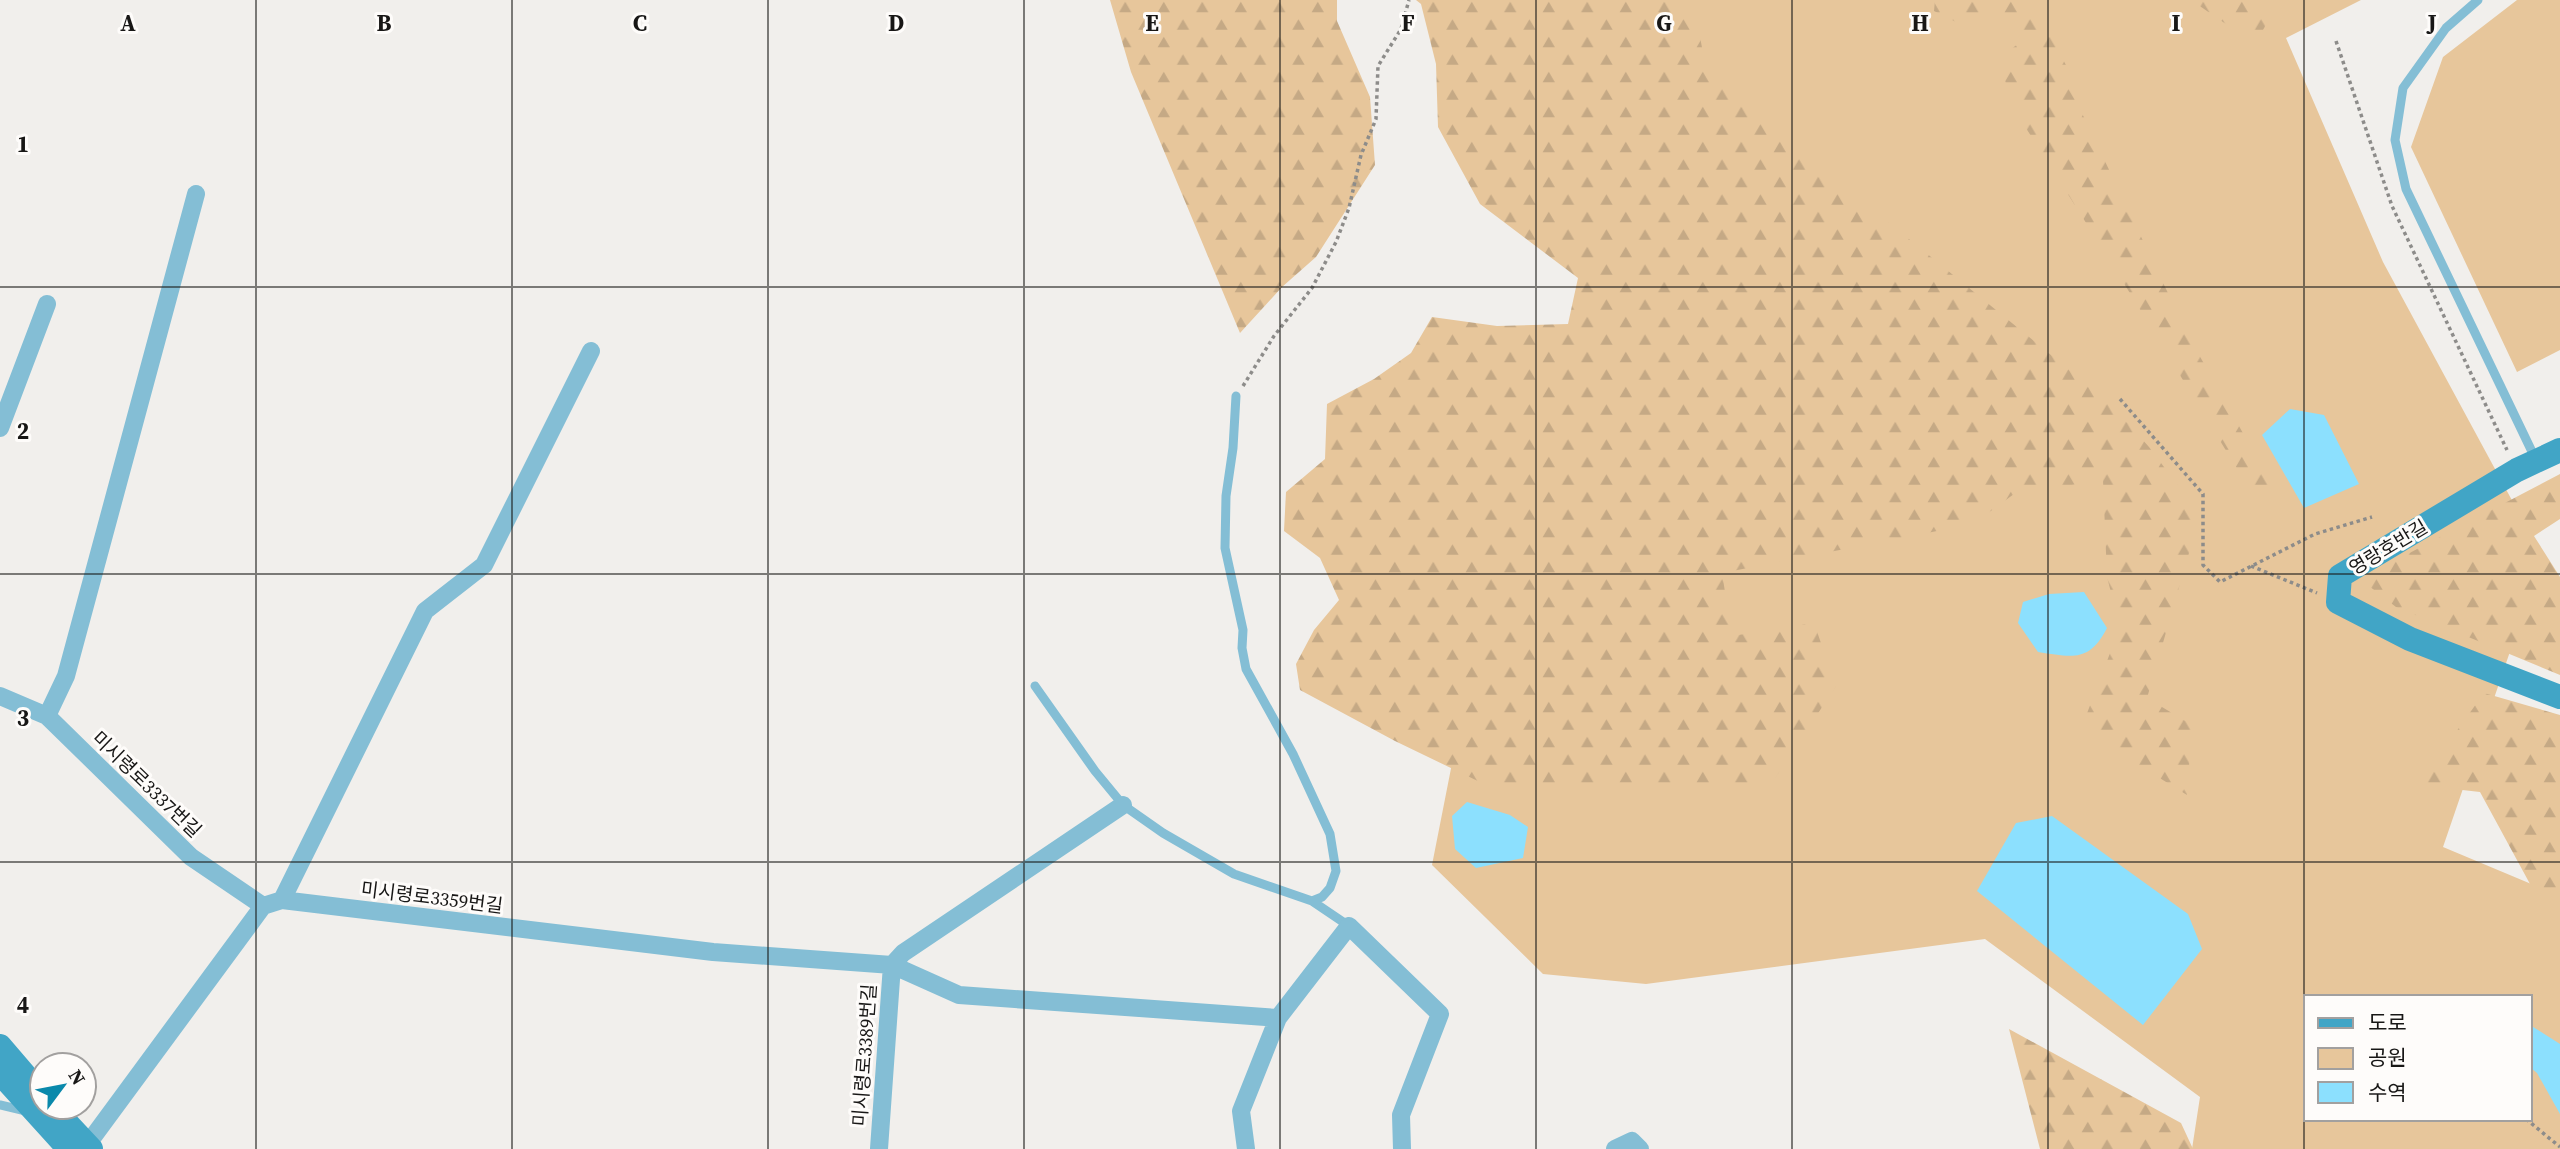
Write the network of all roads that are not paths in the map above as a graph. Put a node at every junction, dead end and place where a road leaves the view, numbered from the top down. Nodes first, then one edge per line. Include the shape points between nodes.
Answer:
1 (2479, 0) edge
2 (196, 194) dead end
3 (47, 304) dead end
4 (591, 351) dead end
5 (1236, 396) road end
6 (0, 428) edge
7 (2560, 450) edge
8 (2536, 460) junction
9 (1035, 685) dead end
10 (0, 696) edge
11 (2560, 697) edge
12 (47, 716) junction
13 (1123, 806) junction
14 (282, 900) junction
15 (1312, 901) junction
16 (263, 906) junction
17 (1349, 926) junction
18 (892, 965) junction
19 (1278, 1018) junction
20 (0, 1046) edge
21 (0, 1073) edge
22 (28, 1084) edge
23 (28, 1094) edge
24 (0, 1105) edge
25 (28, 1105) edge
26 (58, 1121) edge
27 (83, 1148) edge
28 (879, 1149) edge
29 (1246, 1149) edge
30 (1402, 1149) edge
31 (1615, 1149) edge
32 (1640, 1149) edge

1 - 8 lane via 2446,28 2403,88 2395,140 2406,189
2 - 12 street via 66,676
3 - 6 street
4 - 14 street via 484,565 425,611
5 - 15 lane via 1225,548 1246,669 1330,834 1336,871 1330,888
7 - 8 street, 영랑호반길
8 - 11 street, 영랑호반길 via 2340,576 2337,602 2410,639
9 - 13 lane
10 - 12 street, 미시령로3337번길
12 - 16 street, 미시령로3337번길 via 191,857
13 - 15 lane via 1234,874
13 - 18 street via 903,953
14 - 16 street, 미시령로3359번길
14 - 18 street, 미시령로3359번길 via 713,952
15 - 17 lane
16 - 27 street
17 - 19 street
17 - 30 street via 1440,1014 1401,1115
18 - 19 street, 미시령로3359번길 via 959,995
18 - 28 street, 미시령로3389번길
19 - 29 street via 1241,1111
20 - 22 street
21 - 23 street
24 - 25 lane
26 - 27 street
31 - 32 street via 1632,1141

